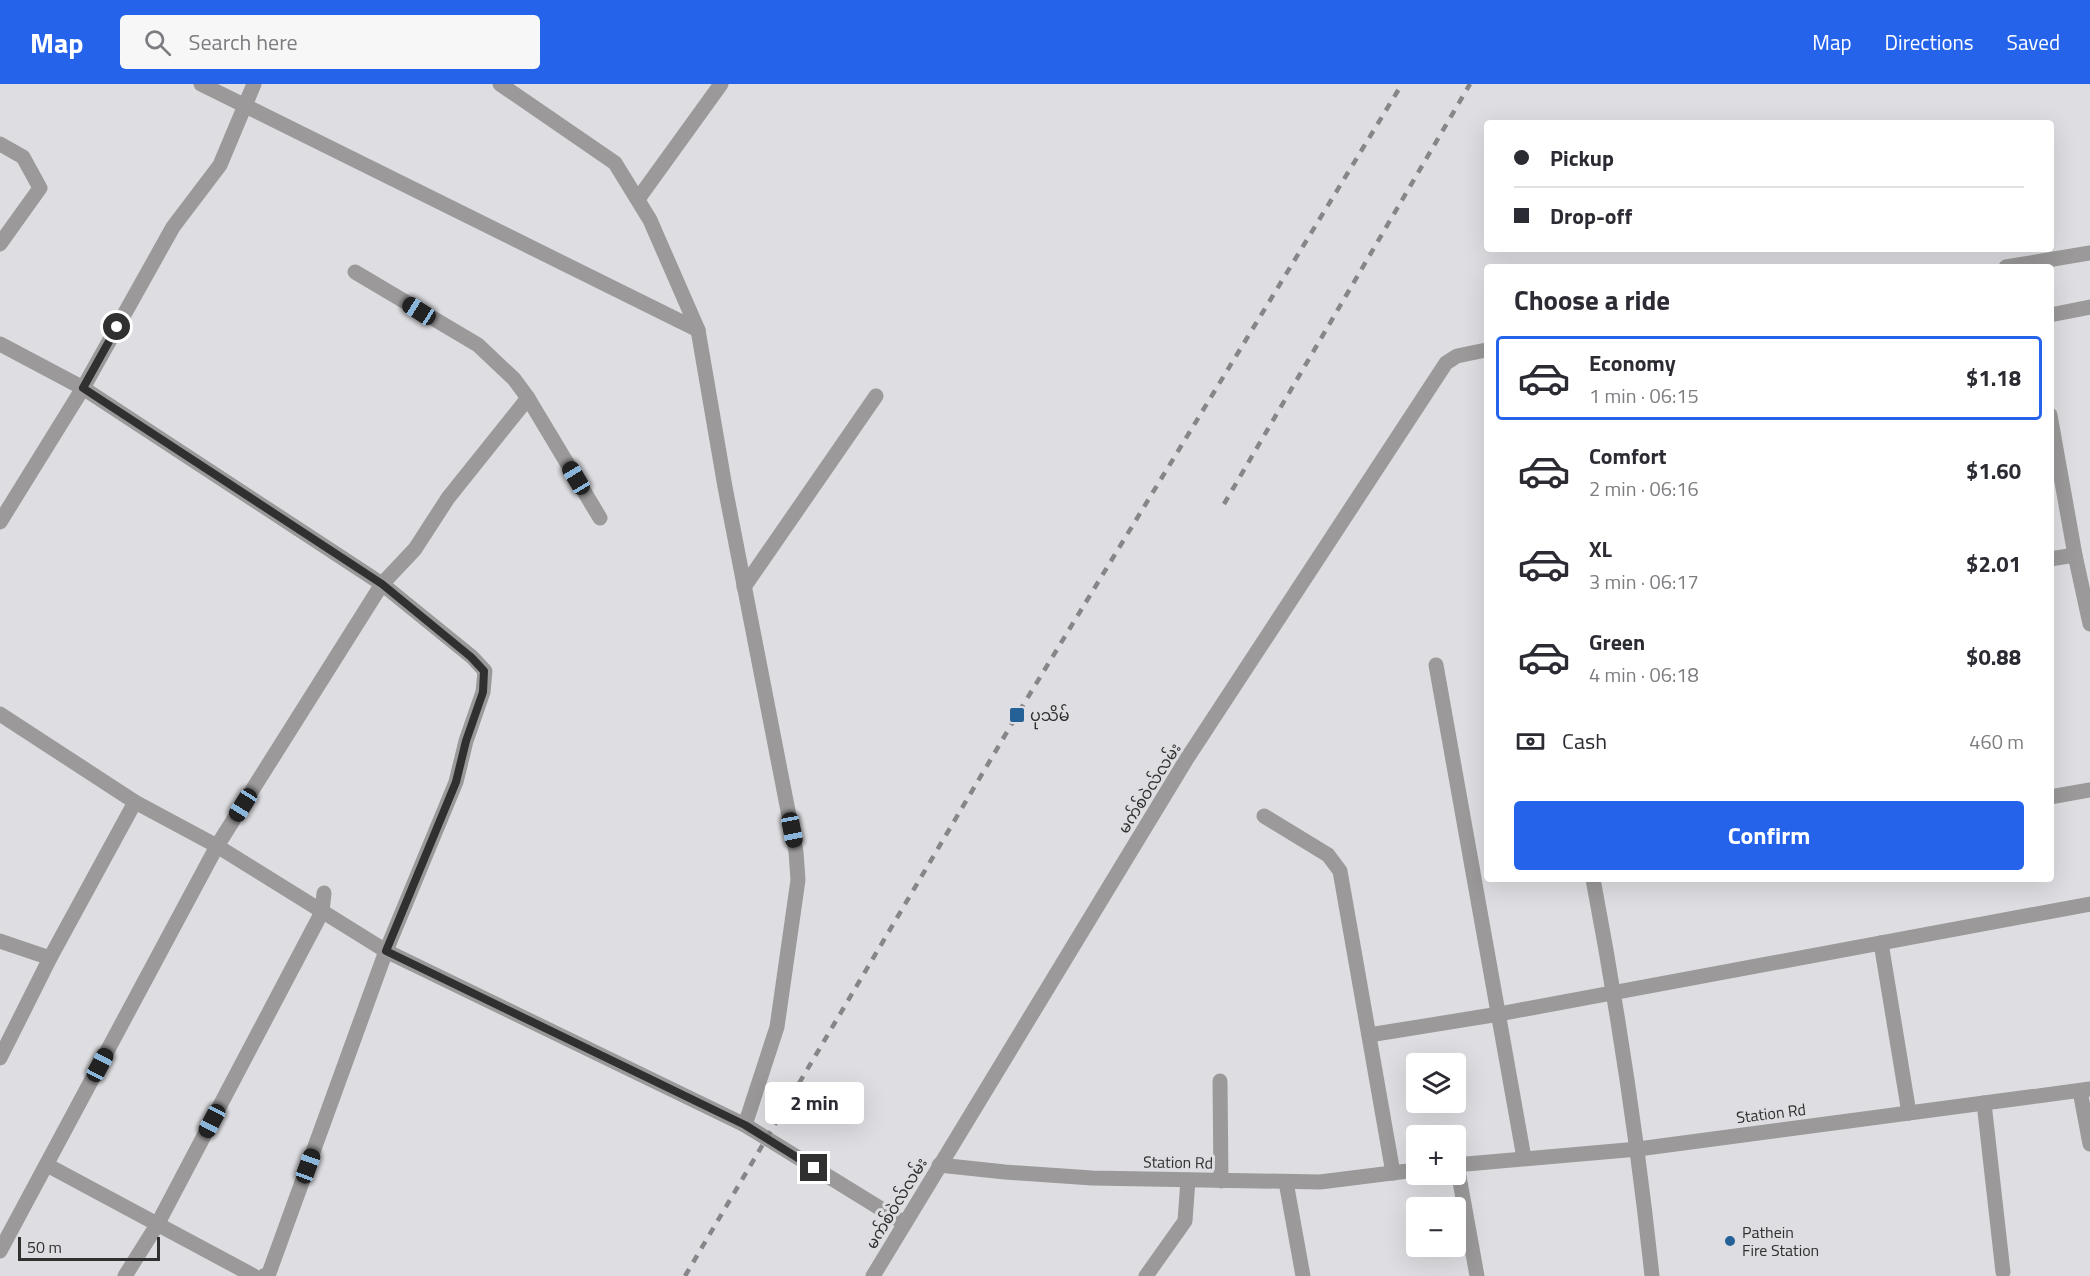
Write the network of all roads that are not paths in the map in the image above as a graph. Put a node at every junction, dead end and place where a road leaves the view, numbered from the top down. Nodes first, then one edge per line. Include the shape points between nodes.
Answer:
1 (201, 84) edge
2 (254, 84) edge
3 (500, 84) edge
4 (721, 84) edge
5 (244, 105) junction
6 (0, 144) edge
7 (638, 199) junction
8 (0, 244) edge
9 (2090, 253) edge
10 (2034, 264) edge
11 (355, 272) dead end
12 (2090, 307) edge
13 (2054, 314) edge
14 (698, 330) junction
15 (0, 344) edge
16 (1484, 350) edge
17 (83, 388) junction
18 (876, 396) dead end
19 (528, 398) junction
20 (2054, 436) edge
21 (600, 518) dead end
22 (0, 522) edge
23 (2075, 555) junction
24 (2054, 558) edge
25 (382, 584) junction
26 (744, 587) junction
27 (2090, 624) edge
28 (1436, 665) dead end
29 (0, 714) edge
30 (2090, 790) edge
31 (2054, 796) edge
32 (135, 802) junction
33 (1264, 816) dead end
34 (217, 846) junction
35 (1594, 882) edge
36 (324, 893) dead end
37 (2090, 904) edge
38 (322, 912) junction
39 (0, 941) edge
40 (1881, 943) junction
41 (386, 951) junction
42 (50, 958) junction
43 (1615, 993) junction
44 (1499, 1014) junction
45 (1369, 1035) junction
46 (0, 1058) edge
47 (1220, 1081) dead end
48 (2085, 1090) edge
49 (1984, 1103) junction
50 (1909, 1113) junction
51 (745, 1125) junction
52 (2090, 1144) edge
53 (1638, 1149) junction
54 (1524, 1158) junction
55 (1466, 1164) edge
56 (47, 1165) junction
57 (939, 1165) junction
58 (1406, 1171) edge
59 (1393, 1173) junction
60 (1188, 1180) junction
61 (1221, 1181) junction
62 (1286, 1182) junction
63 (1460, 1185) edge
64 (904, 1224) junction
65 (157, 1225) junction
66 (0, 1251) edge
67 (2003, 1272) dead end
68 (125, 1276) edge
69 (254, 1276) edge
70 (264, 1276) edge
71 (873, 1276) edge
72 (1146, 1276) edge
73 (1302, 1276) edge
74 (1476, 1276) edge
75 (1652, 1276) edge

1 - 5 street
2 - 5 street
3 - 7 street via 615,163
4 - 7 street
5 - 14 street
5 - 17 street via 220,165 173,227
6 - 8 street via 23,158 40,188
7 - 14 street
9 - 10 street
11 - 19 street via 478,345
12 - 13 street
14 - 26 street
15 - 17 street
16 - 57 street, မက်စ်ဝဲလ်လမ်း via 1457,356 1446,363 1186,760
17 - 22 street
17 - 25 street
18 - 26 street
19 - 21 street
19 - 25 street via 448,498 415,549
20 - 23 street
23 - 24 street
23 - 27 street
25 - 34 street
25 - 41 street via 484,671 483,692 456,782
26 - 51 street via 796,852 798,880 777,1027
28 - 44 street
29 - 32 street
30 - 31 street
32 - 34 street
32 - 42 street
33 - 45 street via 1328,855 1340,871
34 - 38 street
34 - 56 street
35 - 43 street
36 - 38 street
37 - 40 street
38 - 41 street
38 - 65 street
39 - 42 street
40 - 43 street
40 - 50 street
41 - 51 street
41 - 70 street
42 - 46 street
43 - 44 street
43 - 53 street
44 - 45 street
44 - 54 street
45 - 59 street
47 - 61 street
48 - 49 street, Station Rd
48 - 52 street
49 - 50 street, Station Rd
49 - 67 street
50 - 53 street, Station Rd
51 - 64 street
53 - 54 street, Station Rd
53 - 75 street
54 - 55 street, Station Rd
56 - 65 street
56 - 66 street
57 - 60 street, Station Rd via 1092,1178
57 - 64 street, မက်စ်ဝဲလ်လမ်း
58 - 59 street, Station Rd
59 - 62 street, Station Rd
60 - 61 street, Station Rd
60 - 72 street via 1185,1221
61 - 62 street, Station Rd
62 - 73 street
63 - 74 street
64 - 71 street, မက်စ်ဝဲလ်လမ်း
65 - 68 street
65 - 69 street

